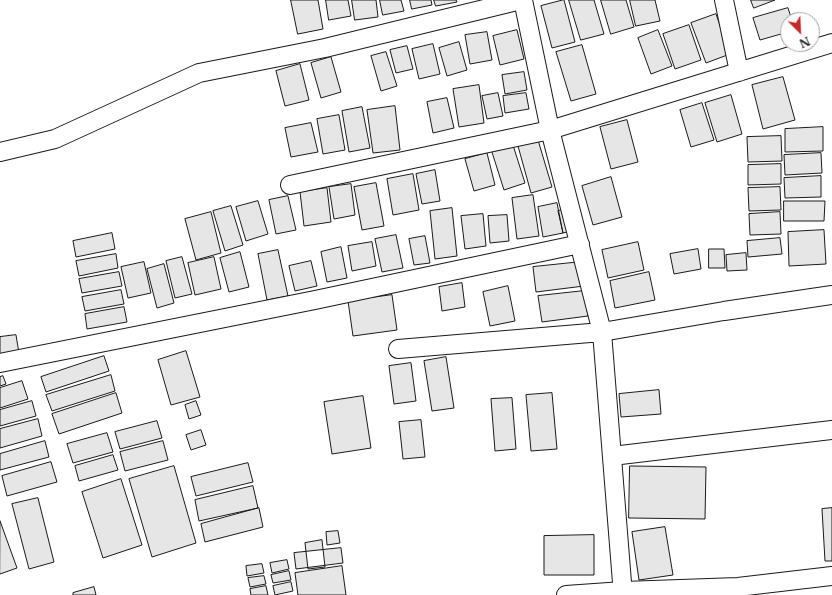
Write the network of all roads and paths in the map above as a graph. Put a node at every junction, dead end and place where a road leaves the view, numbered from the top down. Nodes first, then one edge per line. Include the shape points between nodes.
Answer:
1 (522, 0) edge
2 (724, 0) edge
3 (832, 43) edge
4 (739, 72) junction
5 (550, 130) junction
6 (0, 152) edge
7 (290, 185) dead end
8 (580, 244) junction
9 (832, 295) edge
10 (602, 332) junction
11 (398, 348) dead end
12 (0, 363) edge
13 (832, 430) edge
14 (612, 456) junction
15 (832, 576) edge
16 (623, 593) edge
17 (566, 595) edge

1 - 5 street
1 - 6 street via 325,48 199,73 55,139
2 - 4 street
3 - 4 street
4 - 5 street
5 - 7 street
5 - 8 street
8 - 10 street
8 - 12 street
9 - 10 street
10 - 11 street
10 - 14 street
13 - 14 street
14 - 16 street
15 - 16 street via 738,587
16 - 17 street

